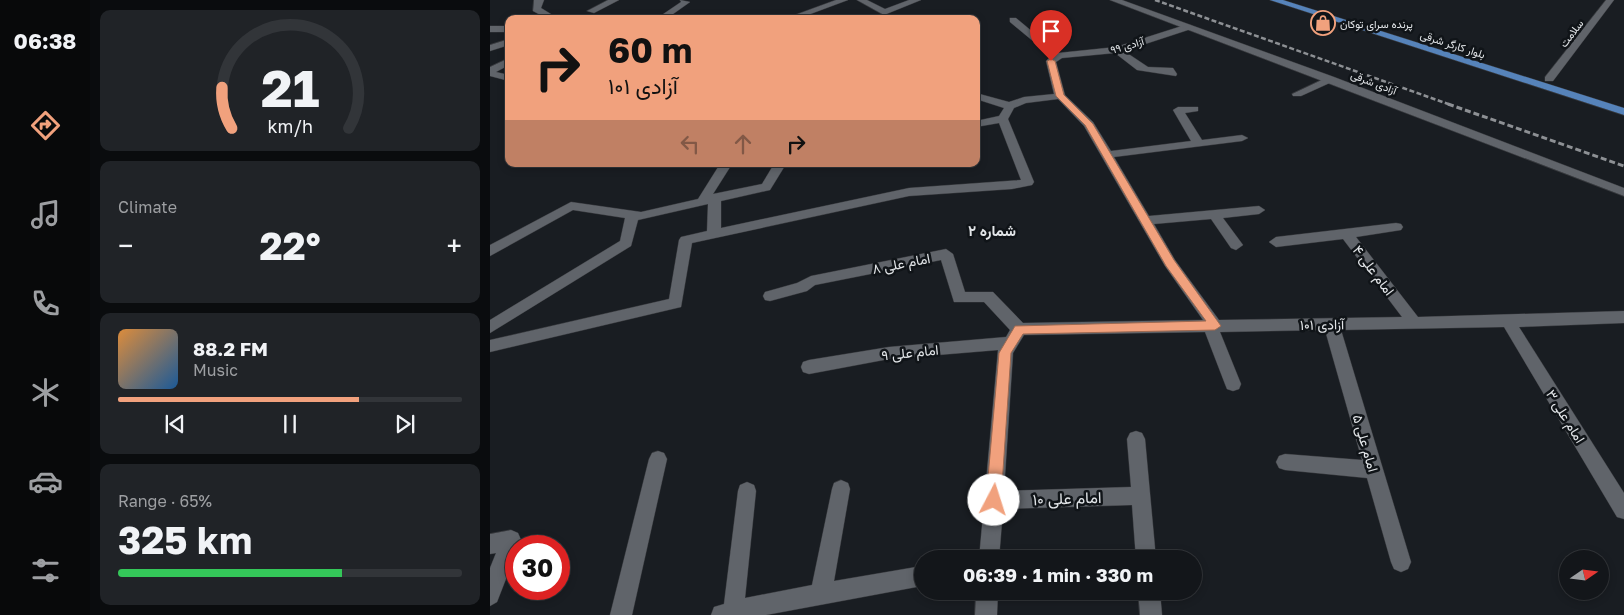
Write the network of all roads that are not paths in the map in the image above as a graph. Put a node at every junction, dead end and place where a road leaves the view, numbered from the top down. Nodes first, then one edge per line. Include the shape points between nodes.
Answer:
1 (538, 0) edge
2 (615, 0) edge
3 (684, 0) edge
4 (844, 0) edge
5 (861, 0) edge
6 (917, 0) edge
7 (1114, 0) edge
8 (1274, 0) edge
9 (1296, 0) edge
10 (1610, 0) edge
11 (894, 9) junction
12 (591, 11) dead end
13 (547, 15) edge
14 (667, 15) edge
15 (800, 15) edge
16 (898, 15) edge
17 (1013, 20) dead end
18 (1188, 27) junction
19 (490, 29) edge
20 (505, 29) edge
21 (505, 43) edge
22 (490, 48) edge
23 (1117, 50) junction
24 (1058, 57) junction
25 (505, 63) edge
26 (490, 72) edge
27 (1172, 74) dead end
28 (505, 77) edge
29 (1330, 79) junction
30 (1549, 79) junction
31 (1297, 94) dead end
32 (1060, 96) junction
33 (980, 97) edge
34 (1624, 102) edge
35 (1010, 106) junction
36 (1194, 109) dead end
37 (1624, 112) edge
38 (1003, 119) junction
39 (980, 123) edge
40 (1242, 138) dead end
41 (1198, 143) junction
42 (1106, 155) junction
43 (725, 167) edge
44 (778, 167) edge
45 (1624, 192) edge
46 (709, 200) junction
47 (1259, 210) dead end
48 (1214, 214) junction
49 (632, 215) junction
50 (1144, 221) junction
51 (1396, 227) dead end
52 (714, 234) junction
53 (1346, 234) junction
54 (1276, 242) dead end
55 (1236, 245) dead end
56 (490, 251) edge
57 (770, 296) dead end
58 (1621, 320) edge
59 (1508, 321) junction
60 (1414, 322) junction
61 (1331, 324) junction
62 (1213, 326) junction
63 (490, 327) edge
64 (1015, 336) junction
65 (490, 346) edge
66 (809, 367) dead end
67 (1233, 384) dead end
68 (1136, 439) dead end
69 (658, 459) dead end
70 (1284, 462) dead end
71 (1374, 470) junction
72 (842, 489) dead end
73 (747, 491) dead end
74 (1140, 496) junction
75 (994, 500) junction
76 (1624, 510) edge
77 (490, 544) edge
78 (990, 550) edge
79 (1145, 550) edge
80 (1401, 562) dead end
81 (914, 578) edge
82 (490, 595) edge
83 (821, 595) junction
84 (987, 600) edge
85 (1150, 600) edge
86 (729, 614) edge
87 (621, 615) edge
88 (986, 615) edge
89 (1151, 615) edge

1 - 13 street via 536,9
2 - 12 street
3 - 14 street via 686,2
4 - 15 street
5 - 11 street via 884,12
6 - 11 street
7 - 18 street, آزادی شرقی
8 - 37 main road, بلوار کارگر شرقی
9 - 30 main road, بلوار کارگر شرقی
10 - 30 street, سلامت
11 - 16 street
17 - 24 street
18 - 23 street, آزادی ٩٩
18 - 29 street, آزادی شرقی
19 - 20 street
21 - 22 street
23 - 24 street, آزادی ٩٩
23 - 27 street via 1136,66 1151,73 1168,70
24 - 32 street via 1051,61
25 - 26 street
26 - 28 street
29 - 31 street
29 - 45 street, آزادی شرقی
30 - 34 main road, بلوار کارگر شرقی
32 - 35 street via 1024,100
32 - 42 street via 1089,124
33 - 35 street
35 - 38 street
36 - 41 street via 1178,110
38 - 39 street
38 - 52 street via 1028,182 909,192
40 - 41 street
41 - 42 street
42 - 50 street
43 - 46 street
44 - 46 street via 766,188
46 - 49 street via 641,216
46 - 52 street
47 - 48 street
48 - 50 street
48 - 55 street
49 - 56 street via 571,206
49 - 63 street via 626,243
50 - 62 street
51 - 53 street, امام علی ۴
52 - 65 street via 686,240 676,303
53 - 54 street
53 - 60 street, امام علی ۴
57 - 64 street, امام علی ۸ via 802,287 811,280 946,254 959,298 988,296
58 - 59 street, آزادی ۱۰۱
59 - 60 street, آزادی ۱۰۱
59 - 76 street, امام علی ۳
60 - 61 street, آزادی ۱۰۱
61 - 62 street, آزادی ۱۰۱
61 - 71 street, امام علی ۵
62 - 64 street, آزادی ۱۰۱
62 - 67 street
64 - 66 street, امام علی ۹
64 - 75 street via 1005,353
68 - 74 street
69 - 87 street
70 - 71 street
71 - 80 street, امام علی ۵
72 - 83 street
73 - 86 street
74 - 75 street, امام علی ۱۰
74 - 79 street
75 - 78 street
77 - 82 street via 511,540
81 - 83 street
83 - 86 street
84 - 88 street
85 - 89 street

